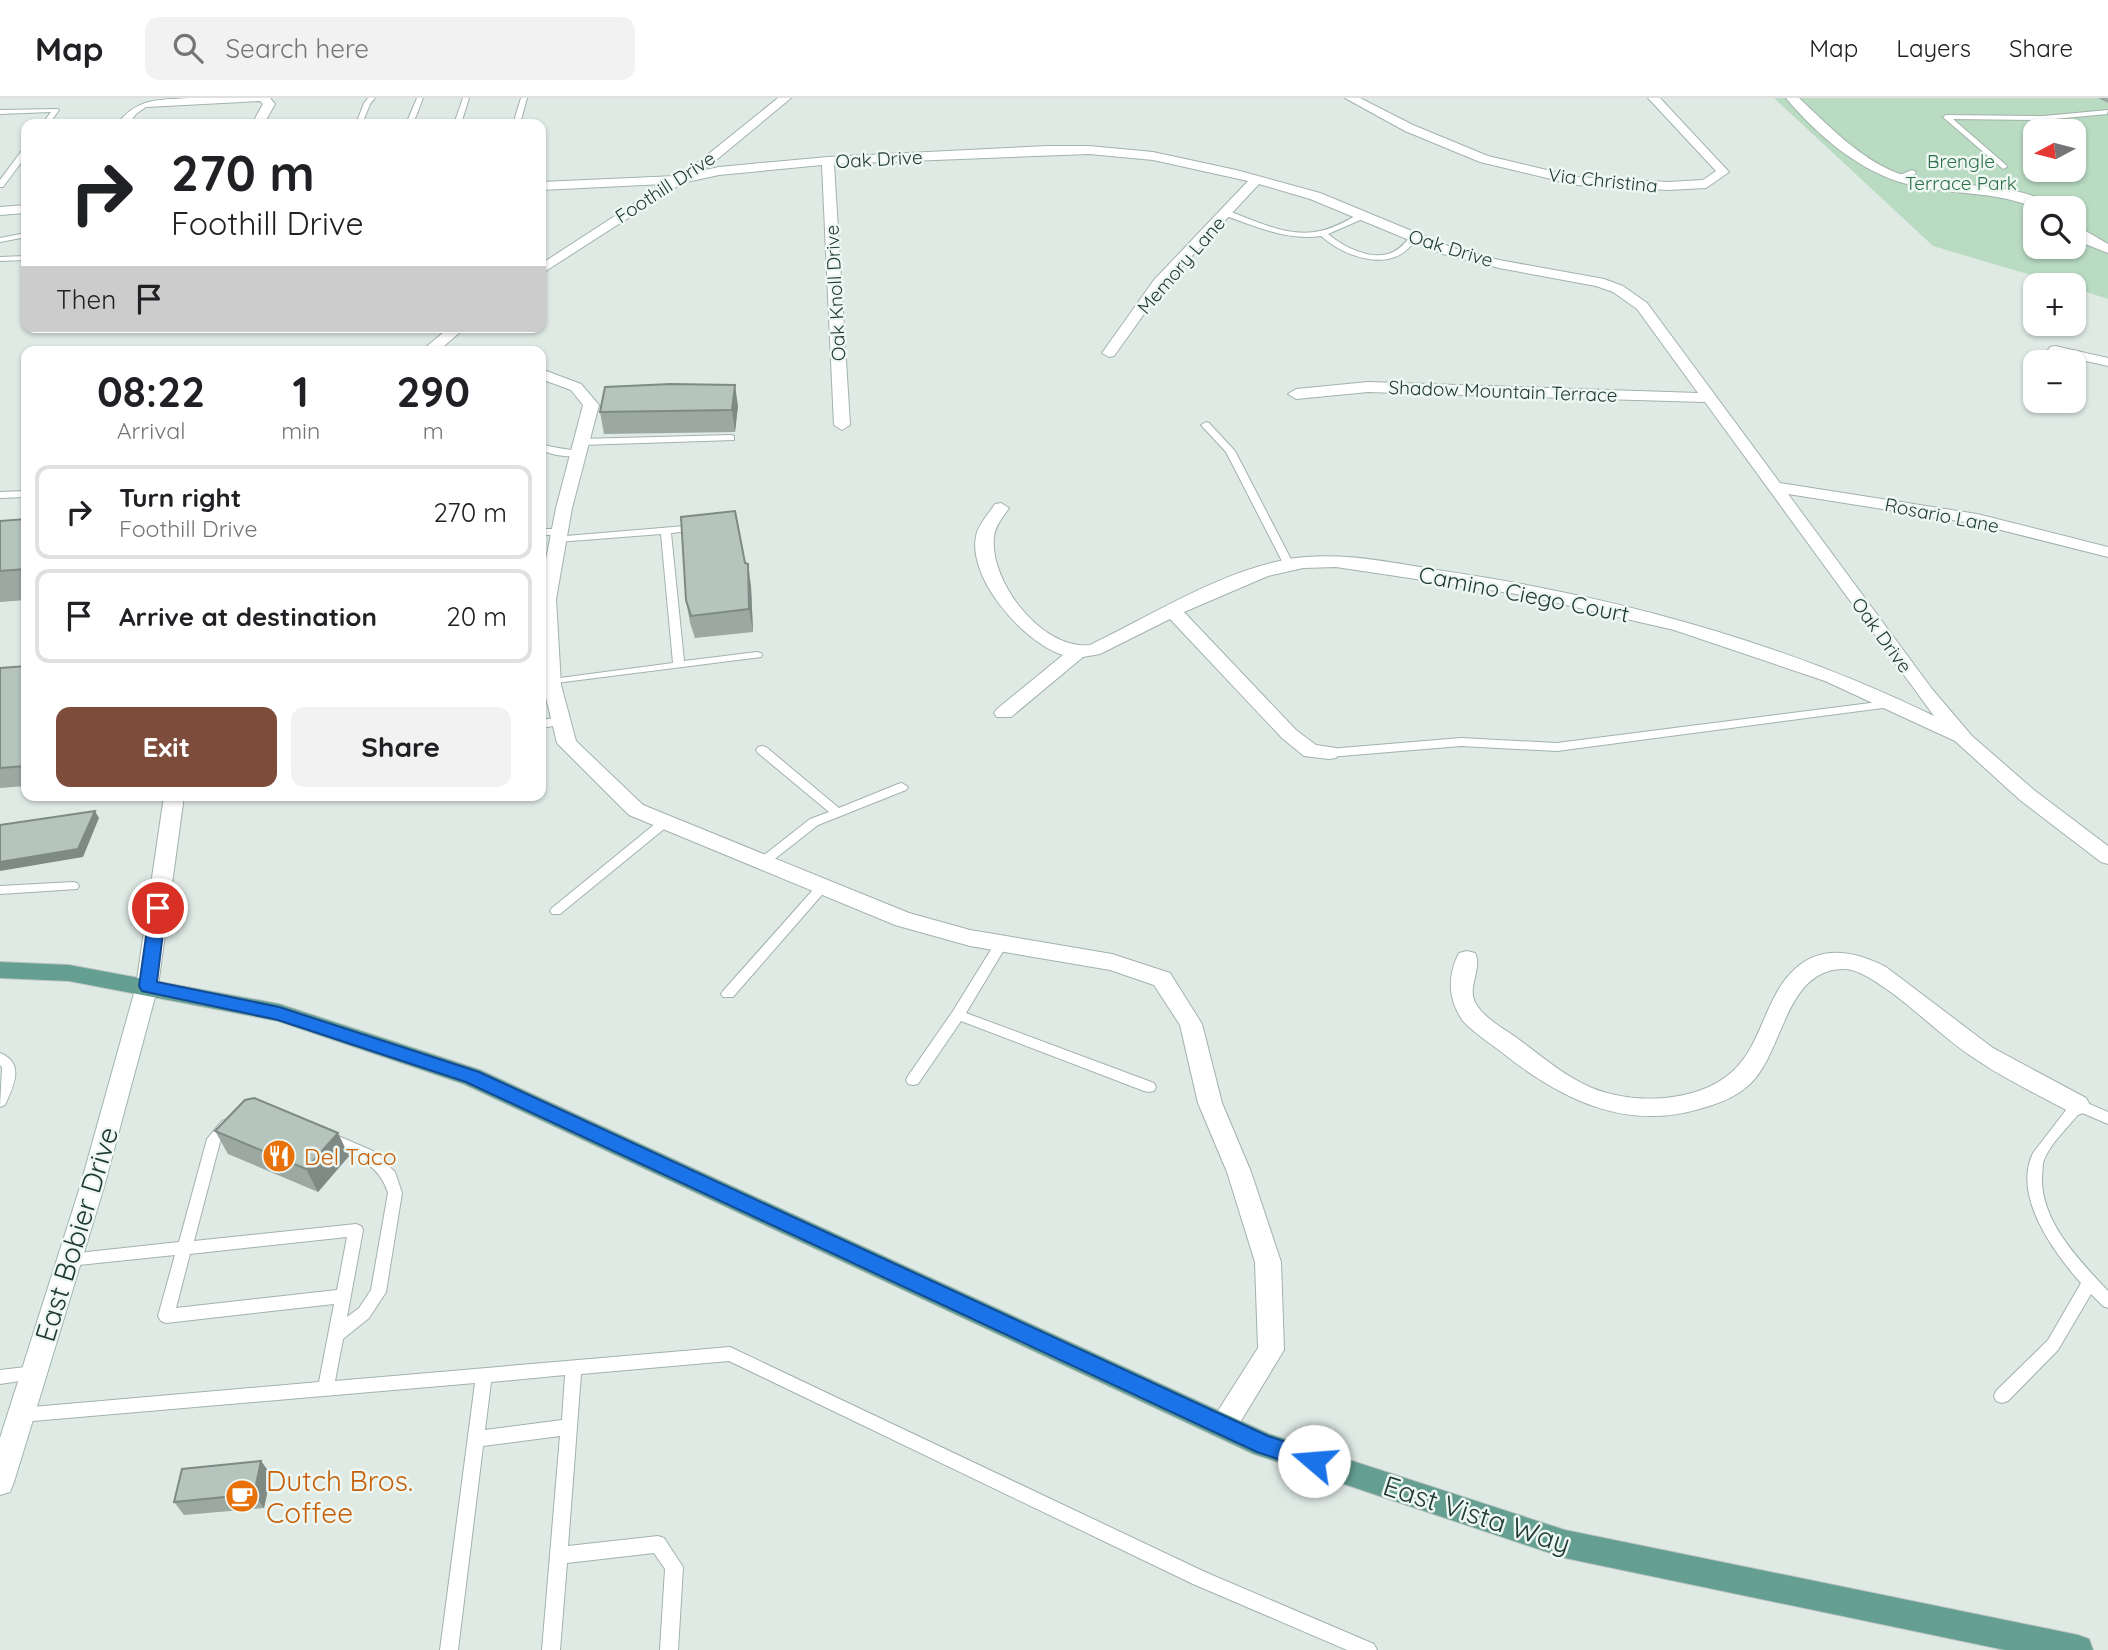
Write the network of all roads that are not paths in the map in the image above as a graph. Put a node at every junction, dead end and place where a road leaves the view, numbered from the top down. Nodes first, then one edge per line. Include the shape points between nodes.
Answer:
1 (257, 98) edge
2 (264, 98) edge
3 (372, 98) edge
4 (419, 98) edge
5 (466, 98) edge
6 (524, 98) edge
7 (785, 98) edge
8 (1351, 98) edge
9 (1654, 98) edge
10 (1792, 98) edge
11 (0, 112) edge
12 (2107, 112) edge
13 (50, 119) edge
14 (126, 119) edge
15 (261, 119) edge
16 (361, 119) edge
17 (411, 119) edge
18 (459, 119) edge
19 (518, 119) edge
20 (21, 157) edge
21 (828, 161) junction
22 (15, 165) junction
23 (0, 166) edge
24 (2003, 167) dead end
25 (1913, 172) dead end
26 (1899, 177) junction
27 (677, 180) junction
28 (1256, 180) junction
29 (1, 182) edge
30 (610, 183) junction
31 (546, 186) edge
32 (2023, 198) edge
33 (21, 209) edge
34 (0, 211) edge
35 (1226, 213) junction
36 (1364, 215) junction
37 (608, 225) junction
38 (1322, 233) junction
39 (21, 236) edge
40 (2086, 238) edge
41 (1413, 239) junction
42 (0, 240) edge
43 (2108, 249) edge
44 (21, 258) edge
45 (0, 259) edge
46 (546, 267) edge
47 (451, 333) edge
48 (434, 346) edge
49 (1109, 353) dead end
50 (2086, 357) edge
51 (2108, 362) edge
52 (546, 376) edge
53 (1296, 394) dead end
54 (1710, 398) junction
55 (842, 425) dead end
56 (1206, 425) dead end
57 (731, 438) dead end
58 (579, 448) junction
59 (546, 449) edge
60 (1774, 487) junction
61 (21, 494) edge
62 (0, 495) edge
63 (1001, 508) dead end
64 (713, 527) edge
65 (666, 532) junction
66 (553, 534) edge
67 (2108, 552) edge
68 (1289, 565) junction
69 (546, 612) edge
70 (1174, 612) junction
71 (546, 634) edge
72 (1078, 652) junction
73 (757, 655) dead end
74 (679, 665) junction
75 (552, 681) junction
76 (1895, 704) junction
77 (1004, 713) dead end
78 (551, 723) edge
79 (1965, 740) junction
80 (762, 750) dead end
81 (1329, 753) joint
82 (902, 787) dead end
83 (173, 801) edge
84 (838, 813) junction
85 (665, 822) junction
86 (2108, 857) edge
87 (763, 862) junction
88 (73, 886) dead end
89 (823, 886) junction
90 (0, 890) edge
91 (556, 911) dead end
92 (1002, 943) junction
93 (1467, 959) dead end
94 (0, 970) edge
95 (148, 986) junction
96 (728, 994) dead end
97 (958, 1015) junction
98 (0, 1058) edge
99 (913, 1080) dead end
100 (1149, 1087) dead end
101 (0, 1101) edge
102 (2078, 1105) junction
103 (244, 1117) edge
104 (2108, 1118) edge
105 (318, 1133) edge
106 (184, 1247) junction
107 (69, 1260) junction
108 (2090, 1282) junction
109 (343, 1296) junction
110 (2108, 1301) edge
111 (335, 1335) junction
112 (574, 1367) junction
113 (34, 1373) junction
114 (484, 1375) junction
115 (0, 1377) edge
116 (326, 1388) junction
117 (2002, 1395) dead end
118 (21, 1415) junction
119 (1223, 1425) junction
120 (569, 1427) junction
121 (475, 1439) junction
122 (0, 1482) edge
123 (558, 1556) junction
124 (449, 1650) edge
125 (551, 1650) edge
126 (669, 1650) edge
127 (1368, 1650) edge
128 (2078, 1650) edge

1 - 14 street via 143,104
2 - 15 street via 269,104
3 - 16 lane
4 - 17 lane
5 - 18 lane
6 - 19 lane
7 - 27 street, Foothill Drive via 729,145
8 - 9 street, Via Christina via 1484,159 1576,181 1706,184 1723,172
10 - 26 street via 1849,152
11 - 13 lane via 56,110
12 - 24 lane via 2044,118 1945,117
20 - 22 lane
21 - 27 street, Oak Drive via 719,171
21 - 28 street, Oak Drive via 1089,150 1153,156
21 - 55 street, Oak Knoll Drive
22 - 23 lane
22 - 29 lane
25 - 26 lane
26 - 32 street
27 - 30 street, Oak Drive
27 - 37 street, Foothill Drive
28 - 35 street, Memory Lane
28 - 36 street, Oak Drive
30 - 31 street, Oak Drive
30 - 37 street via 624,189 628,200
33 - 34 street
35 - 38 lane via 1284,233
35 - 49 street, Memory Lane via 1159,283
36 - 38 lane
36 - 41 street, Oak Drive
37 - 46 street, Foothill Drive
38 - 41 lane via 1347,250 1378,258 1399,253
39 - 42 lane
40 - 43 street
41 - 54 street, Oak Drive via 1499,264 1618,289 1642,306
44 - 45 lane
47 - 48 street
50 - 51 street
52 - 58 street via 576,387 591,405
53 - 54 street, Shadow Mountain Terrace via 1368,387
54 - 60 street, Oak Drive
56 - 68 lane via 1230,451
57 - 58 lane
58 - 59 lane
58 - 66 street
60 - 67 street, Rosario Lane via 1977,519
60 - 79 street, Oak Drive via 1925,693
61 - 62 lane
63 - 72 street via 985,534 990,573 1009,603 1046,643
64 - 65 lane
65 - 66 lane
65 - 74 lane
66 - 69 street
68 - 70 street, Camino Ciego Court via 1243,579
68 - 76 street, Camino Ciego Court via 1340,561 1604,606 1745,647
70 - 72 street, Camino Ciego Court via 1094,650
70 - 81 street via 1289,734 1311,751
71 - 75 street
72 - 77 street, Camino Ciego Court
73 - 74 lane
74 - 75 lane
75 - 78 street
76 - 79 street, Camino Ciego Court
76 - 81 lane via 1557,747 1461,742
78 - 85 street via 636,810
79 - 86 street, Oak Drive
80 - 84 lane
82 - 84 lane
83 - 95 street
84 - 87 lane via 814,822
85 - 87 street
85 - 91 lane
87 - 89 street
88 - 90 lane
89 - 92 street via 903,919
89 - 96 lane
92 - 97 lane
92 - 119 street via 1112,962 1162,979 1191,1024 1210,1103 1268,1262 1271,1350
93 - 102 street via 1461,993 1473,1018 1583,1095 1620,1106 1675,1106 1716,1097 1744,1076 1787,990 1815,964 1846,960 1873,969 1984,1053
94 - 95 main road, East Vista Way via 69,973
95 - 107 street, East Bobier Drive
95 - 119 main road, East Vista Way via 279,1013 472,1077
97 - 99 lane
97 - 100 lane
98 - 101 lane via 9,1065
102 - 104 lane
102 - 108 lane via 2036,1160 2037,1202 2064,1253
103 - 106 lane via 233,1119 214,1139
105 - 111 lane via 368,1155 390,1177 395,1193 378,1292 364,1313
106 - 107 lane
106 - 109 lane via 356,1230
106 - 109 lane via 166,1316
107 - 113 street, East Bobier Drive
108 - 110 lane
108 - 117 lane via 2053,1345
109 - 111 lane
111 - 116 lane
112 - 114 lane
112 - 120 lane
112 - 127 lane via 730,1354 1199,1578
113 - 115 lane
113 - 118 street, East Bobier Drive
114 - 116 lane
114 - 121 lane
116 - 118 lane
118 - 122 street, East Bobier Drive
119 - 128 main road, East Vista Way via 1264,1445 1565,1545
120 - 121 lane
120 - 123 lane
121 - 124 lane
123 - 125 lane
123 - 126 lane via 658,1544 674,1567

